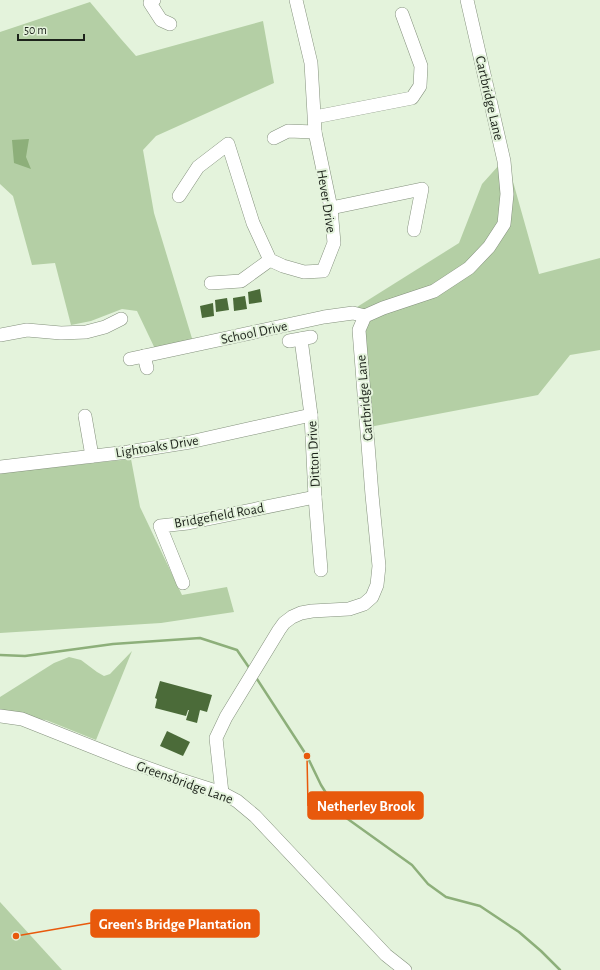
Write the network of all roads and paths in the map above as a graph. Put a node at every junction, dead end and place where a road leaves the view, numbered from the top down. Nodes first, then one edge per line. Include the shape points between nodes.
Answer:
1 (154, 0) edge
2 (296, 0) edge
3 (467, 0) edge
4 (402, 14) dead end
5 (170, 24) dead end
6 (315, 117) junction
7 (315, 132) junction
8 (274, 138) dead end
9 (179, 196) dead end
10 (331, 208) junction
11 (414, 230) dead end
12 (270, 260) junction
13 (211, 283) dead end
14 (365, 316) junction
15 (121, 319) dead end
16 (0, 335) edge
17 (300, 339) dead end
18 (130, 359) dead end
19 (311, 415) junction
20 (85, 416) dead end
21 (92, 456) junction
22 (0, 467) edge
23 (315, 497) junction
24 (321, 570) dead end
25 (183, 583) dead end
26 (0, 716) edge
27 (222, 793) junction
28 (405, 970) edge

1 - 5 street via 150,3 161,20
2 - 6 street, Hever Drive via 311,63
3 - 14 street, Cartbridge Lane via 504,161 507,194 504,224 489,247 469,268 434,291
4 - 6 street via 421,66 420,86 412,98
6 - 7 street, Hever Drive
7 - 8 street via 288,131
7 - 10 street, Hever Drive
9 - 12 street via 198,167 228,144 253,223
10 - 11 street via 422,189
10 - 12 street, Hever Drive via 334,243 323,271 304,272
12 - 13 street via 241,281
14 - 18 street, School Drive via 353,313 324,317 145,362
14 - 27 street, Cartbridge Lane via 359,330 379,566 377,585 372,597 360,606 301,613 284,623 216,738
15 - 16 street via 86,332 27,330
17 - 19 street, Ditton Drive
19 - 21 street, Lightoaks Drive via 190,442
19 - 23 street, Ditton Drive
20 - 21 street
21 - 22 street, Lightoaks Drive
23 - 24 street, Ditton Drive
23 - 25 street, Bridgefield Road via 188,523 160,526
26 - 27 street, Greensbridge Lane via 22,719 128,761
27 - 28 street, Greensbridge Lane via 237,801 255,816 386,955

